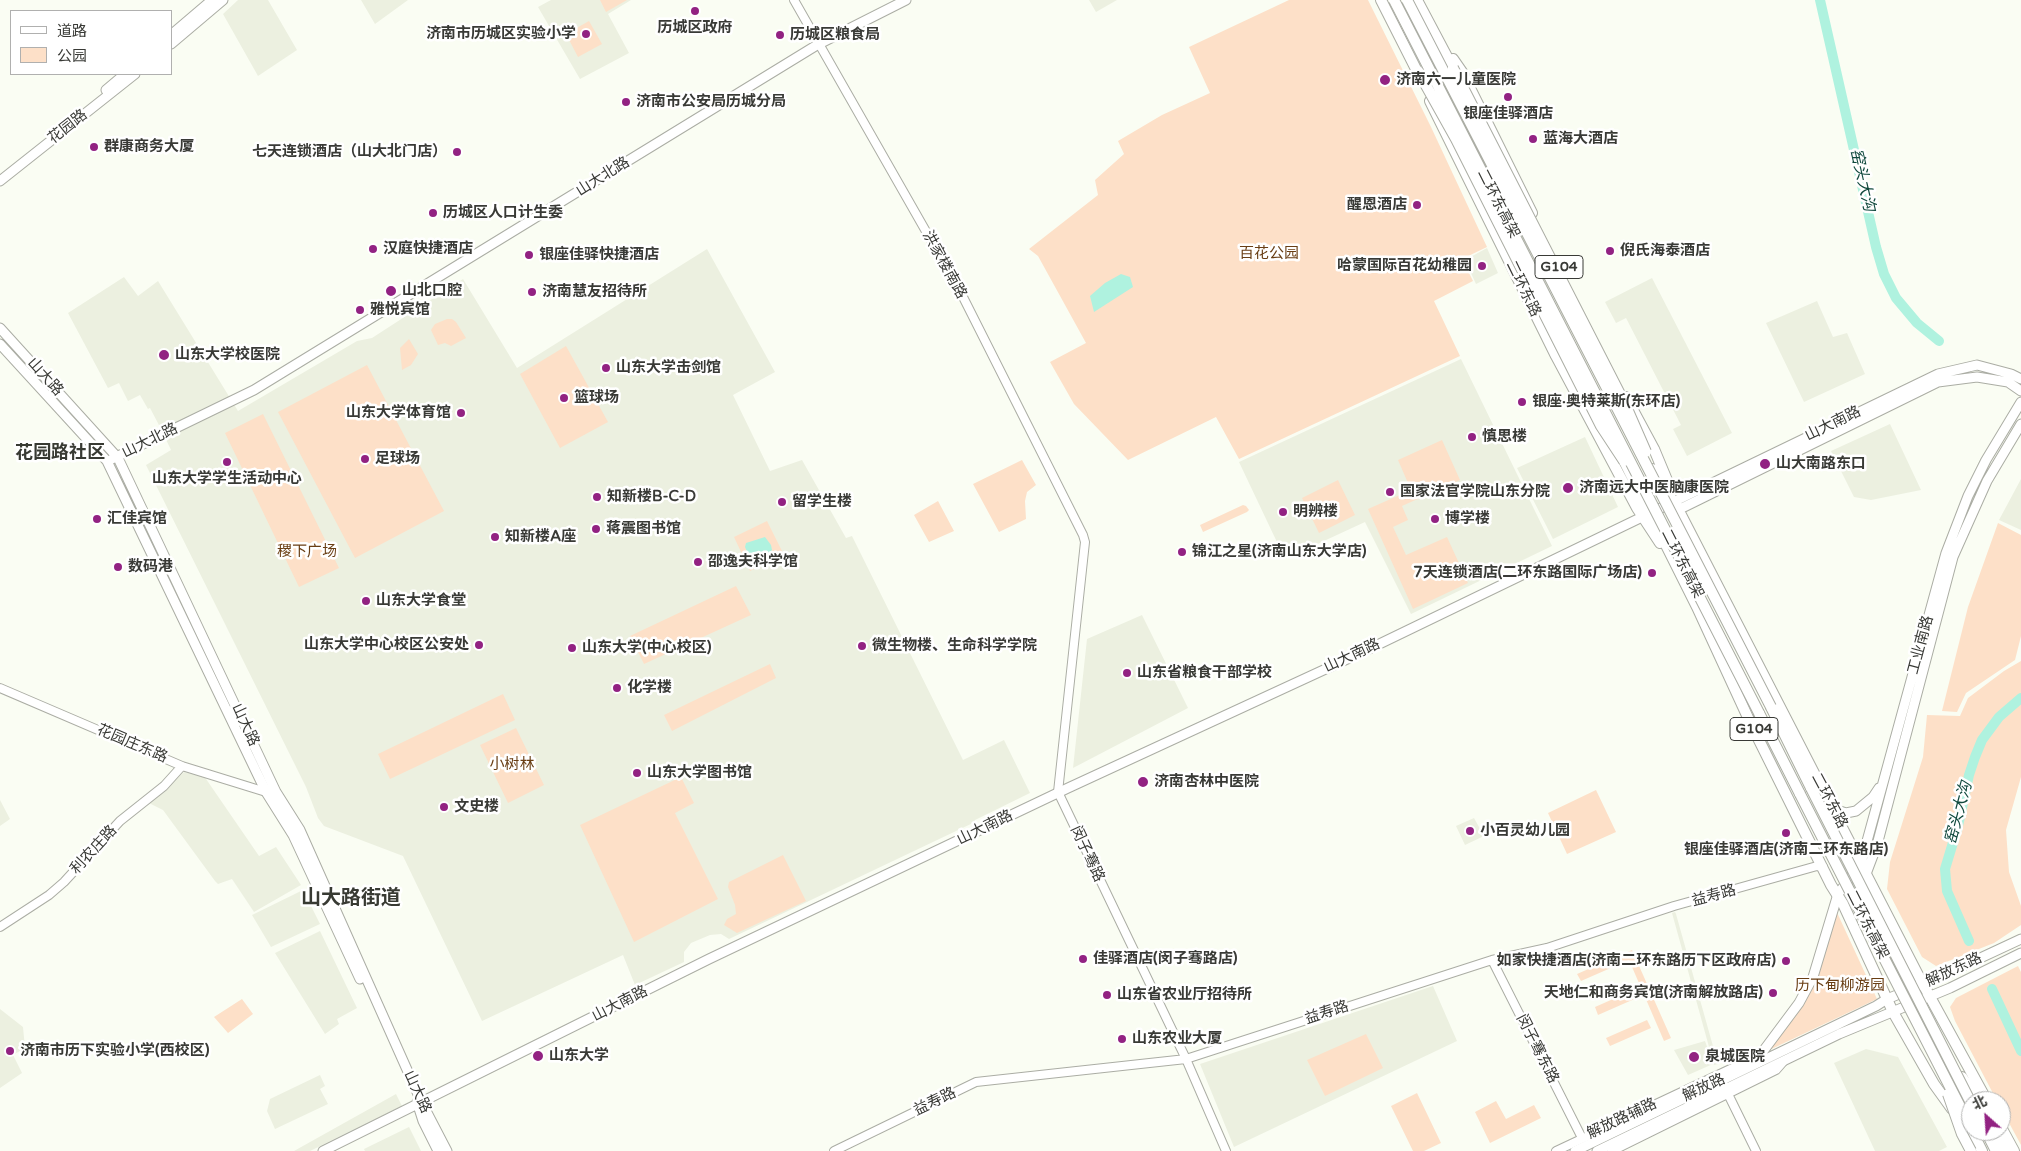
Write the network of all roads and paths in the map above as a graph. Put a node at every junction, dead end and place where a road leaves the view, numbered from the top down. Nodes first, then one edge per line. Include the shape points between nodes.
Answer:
1 (212, 0) edge
2 (223, 0) edge
3 (794, 0) edge
4 (900, 0) edge
5 (906, 0) edge
6 (1380, 0) edge
7 (1394, 0) edge
8 (1407, 0) edge
9 (1417, 0) edge
10 (172, 33) edge
11 (1437, 37) junction
12 (172, 43) edge
13 (818, 43) junction
14 (1452, 68) junction
15 (1418, 71) junction
16 (124, 75) edge
17 (134, 75) edge
18 (0, 174) edge
19 (0, 181) edge
20 (0, 328) edge
21 (0, 344) edge
22 (1610, 365) junction
23 (2021, 379) edge
24 (1610, 388) junction
25 (2021, 391) edge
26 (2021, 402) edge
27 (2021, 424) edge
28 (1633, 434) junction
29 (1654, 449) junction
30 (1606, 451) junction
31 (116, 456) junction
32 (107, 461) junction
33 (1622, 463) junction
34 (1619, 475) junction
35 (1672, 504) junction
36 (1648, 511) junction
37 (0, 688) edge
38 (182, 766) junction
39 (1884, 779) junction
40 (266, 792) junction
41 (1058, 792) junction
42 (1834, 809) junction
43 (1861, 863) junction
44 (1822, 868) junction
45 (1866, 874) junction
46 (1838, 894) junction
47 (0, 927) edge
48 (2021, 939) edge
49 (2021, 953) edge
50 (1492, 960) junction
51 (1923, 984) junction
52 (1930, 996) junction
53 (1887, 999) junction
54 (1893, 1012) junction
55 (1837, 1030) junction
56 (1937, 1049) junction
57 (1186, 1059) junction
58 (1786, 1059) junction
59 (1751, 1063) junction
60 (1963, 1091) edge
61 (1970, 1091) edge
62 (1982, 1091) edge
63 (1728, 1094) junction
64 (1942, 1096) junction
65 (420, 1104) junction
66 (1961, 1105) edge
67 (1582, 1138) junction
68 (323, 1151) edge
69 (438, 1151) edge
70 (447, 1151) edge
71 (834, 1151) edge
72 (1226, 1151) edge
73 (1556, 1151) edge
74 (1575, 1151) edge
75 (1596, 1151) edge
76 (1612, 1151) edge
77 (1756, 1151) edge
78 (1965, 1151) edge
79 (1971, 1151) edge
80 (1975, 1151) edge

1 - 10 main road
2 - 12 main road
3 - 13 street, 洪家楼南路
4 - 13 main road, 山大北路
5 - 13 main road, 山大北路
6 - 15 highway, 二环东路 / G104
7 - 36 highway, 二环东高架, bridge
8 - 35 highway, 二环东高架, bridge
9 - 11 highway, 二环东路 / G104
11 - 14 highway, 二环东路 / G104
11 - 22 highway, 二环东路 / G104 via 1462,72
13 - 31 main road, 山大北路 via 254,390
13 - 41 street, 洪家楼南路 via 960,292 1083,535 1085,542
14 - 24 highway, 二环东路 / G104 via 1454,82
14 - 35 highway, bridge via 1625,404
15 - 30 highway, 二环东路 via 1424,90
15 - 33 highway, 二环东路 / G104 via 1428,77 1616,444
15 - 36 highway, bridge
16 - 18 main road, 花园路
17 - 19 main road, 花园路
20 - 31 main road, 山大路
21 - 32 main road, 山大路
22 - 24 highway, 二环东路
22 - 29 highway, 二环东路 / G104
23 - 35 main road, 山大南路 via 1977,366 1938,374
24 - 28 highway, 二环东路 / G104
25 - 35 main road, 山大南路 via 2008,382 1977,377 1938,382
26 - 39 main road, 工业南路 via 1968,496 1946,553
27 - 45 main road, 工业南路 via 1986,481 1953,557 1878,845
28 - 29 highway, 二环东路
28 - 35 highway, 二环东路 / G104
29 - 35 highway, 二环东路 / G104 via 1672,491
30 - 33 highway, 二环东路
30 - 34 highway, 二环东路
31 - 32 main road, 山大北路
31 - 65 main road, 山大路 via 276,792 300,830
32 - 40 main road, 山大路
33 - 34 highway, 二环东路
33 - 36 highway, 二环东路 / G104
34 - 36 highway, 二环东路
35 - 36 main road, 山大南路
35 - 42 highway, 二环东路 / G104
35 - 56 highway, 二环东高架, bridge
36 - 41 main road, 山大南路 via 1369,649
36 - 44 highway, 二环东路 / G104
36 - 56 highway, 二环东高架, bridge
37 - 38 street, 花园庄东路
38 - 40 street, 花园庄东路
38 - 47 street, 利农庄路 via 164,786 120,822 49,895
39 - 42 main road via 1872,797 1856,811 1846,813
39 - 43 main road, 工业南路
40 - 65 main road, 山大路 via 293,835
41 - 57 street, 闵子骞路
41 - 65 main road, 山大南路 via 710,959
42 - 43 highway, 二环东路 / G104
43 - 45 highway, 二环东路 / G104
43 - 46 main road, 工业南路
44 - 46 highway, 二环东路 / G104
44 - 50 street, 益寿路 via 1817,866 1674,906 1547,948
45 - 46 main road
45 - 51 highway, 二环东路 / G104
46 - 53 highway, 二环东路 / G104
46 - 59 main road, 工业南路 via 1813,977 1782,1028
48 - 51 main road, 解放东路
49 - 52 main road, 解放东路
50 - 57 street, 益寿路
50 - 67 street, 闵子骞东路
51 - 52 highway, 二环东路 / G104
51 - 53 main road, 解放东路
52 - 54 main road, 解放东路
52 - 62 highway, 二环东路 / G104
53 - 54 highway, 二环东路 / G104
53 - 55 main road, 解放路
54 - 55 main road, 解放路
54 - 64 highway, 二环东路 / G104
55 - 58 main road, 解放路
55 - 59 main road, 解放路
56 - 60 highway, 二环东高架, bridge
56 - 61 highway, bridge
56 - 66 highway, 二环东高架, bridge
56 - 79 highway, bridge via 1962,1134
57 - 71 street, 益寿路 via 976,1082
57 - 72 street, 闵子骞路
58 - 63 street, 解放路辅路 via 1776,1070
58 - 75 main road, 解放路
59 - 67 street, 解放路辅路
59 - 74 main road, 解放路
63 - 76 street, 解放路辅路
63 - 77 street
64 - 78 highway
64 - 80 highway, 二环东路 / G104 via 1961,1122
65 - 68 main road, 山大南路
65 - 69 main road, 山大路 via 422,1121
65 - 70 main road, 山大路
67 - 73 street, 解放路辅路

